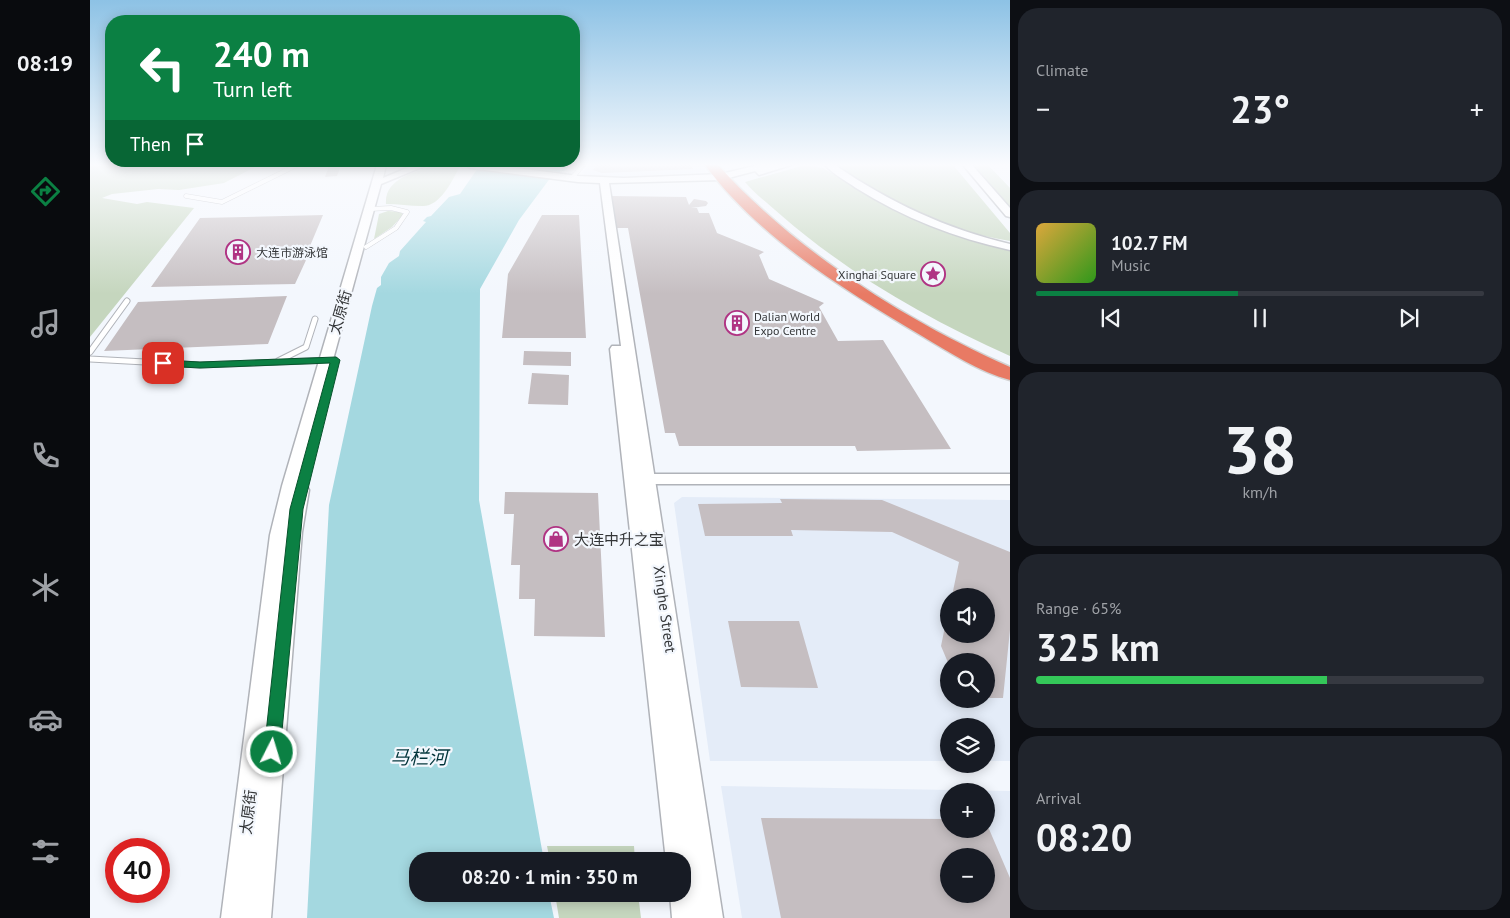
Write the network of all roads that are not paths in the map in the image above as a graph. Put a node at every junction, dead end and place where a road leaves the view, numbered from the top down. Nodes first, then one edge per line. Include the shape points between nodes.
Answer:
1 (605, 208) edge
2 (750, 208) edge
3 (758, 208) edge
4 (899, 208) edge
5 (373, 209) junction
6 (366, 247) junction
7 (1010, 247) edge
8 (127, 301) dead end
9 (315, 319) dead end
10 (90, 352) edge
11 (90, 359) edge
12 (331, 360) junction
13 (275, 362) junction
14 (1010, 367) edge
15 (1010, 374) edge
16 (640, 479) junction
17 (1010, 479) edge
18 (679, 852) edge
19 (684, 902) edge
20 (235, 918) edge
21 (257, 918) edge
22 (686, 918) edge
23 (709, 918) edge

1 - 16 street, Xinghe Street
2 - 15 highway via 836,276 943,341
3 - 14 highway via 842,273 942,333
4 - 7 street via 970,237
5 - 6 street
5 - 6 lane via 407,212 392,230
5 - 12 street, 太原街
6 - 12 street, 太原街
8 - 10 lane
9 - 13 lane via 306,347
11 - 13 lane via 200,365
12 - 13 lane
12 - 20 street, 太原街 via 290,486 280,535
12 - 21 street, 太原街 via 293,532
16 - 17 street
16 - 18 street, Xinghe Street
16 - 23 street, Xinghe Street
19 - 22 street

